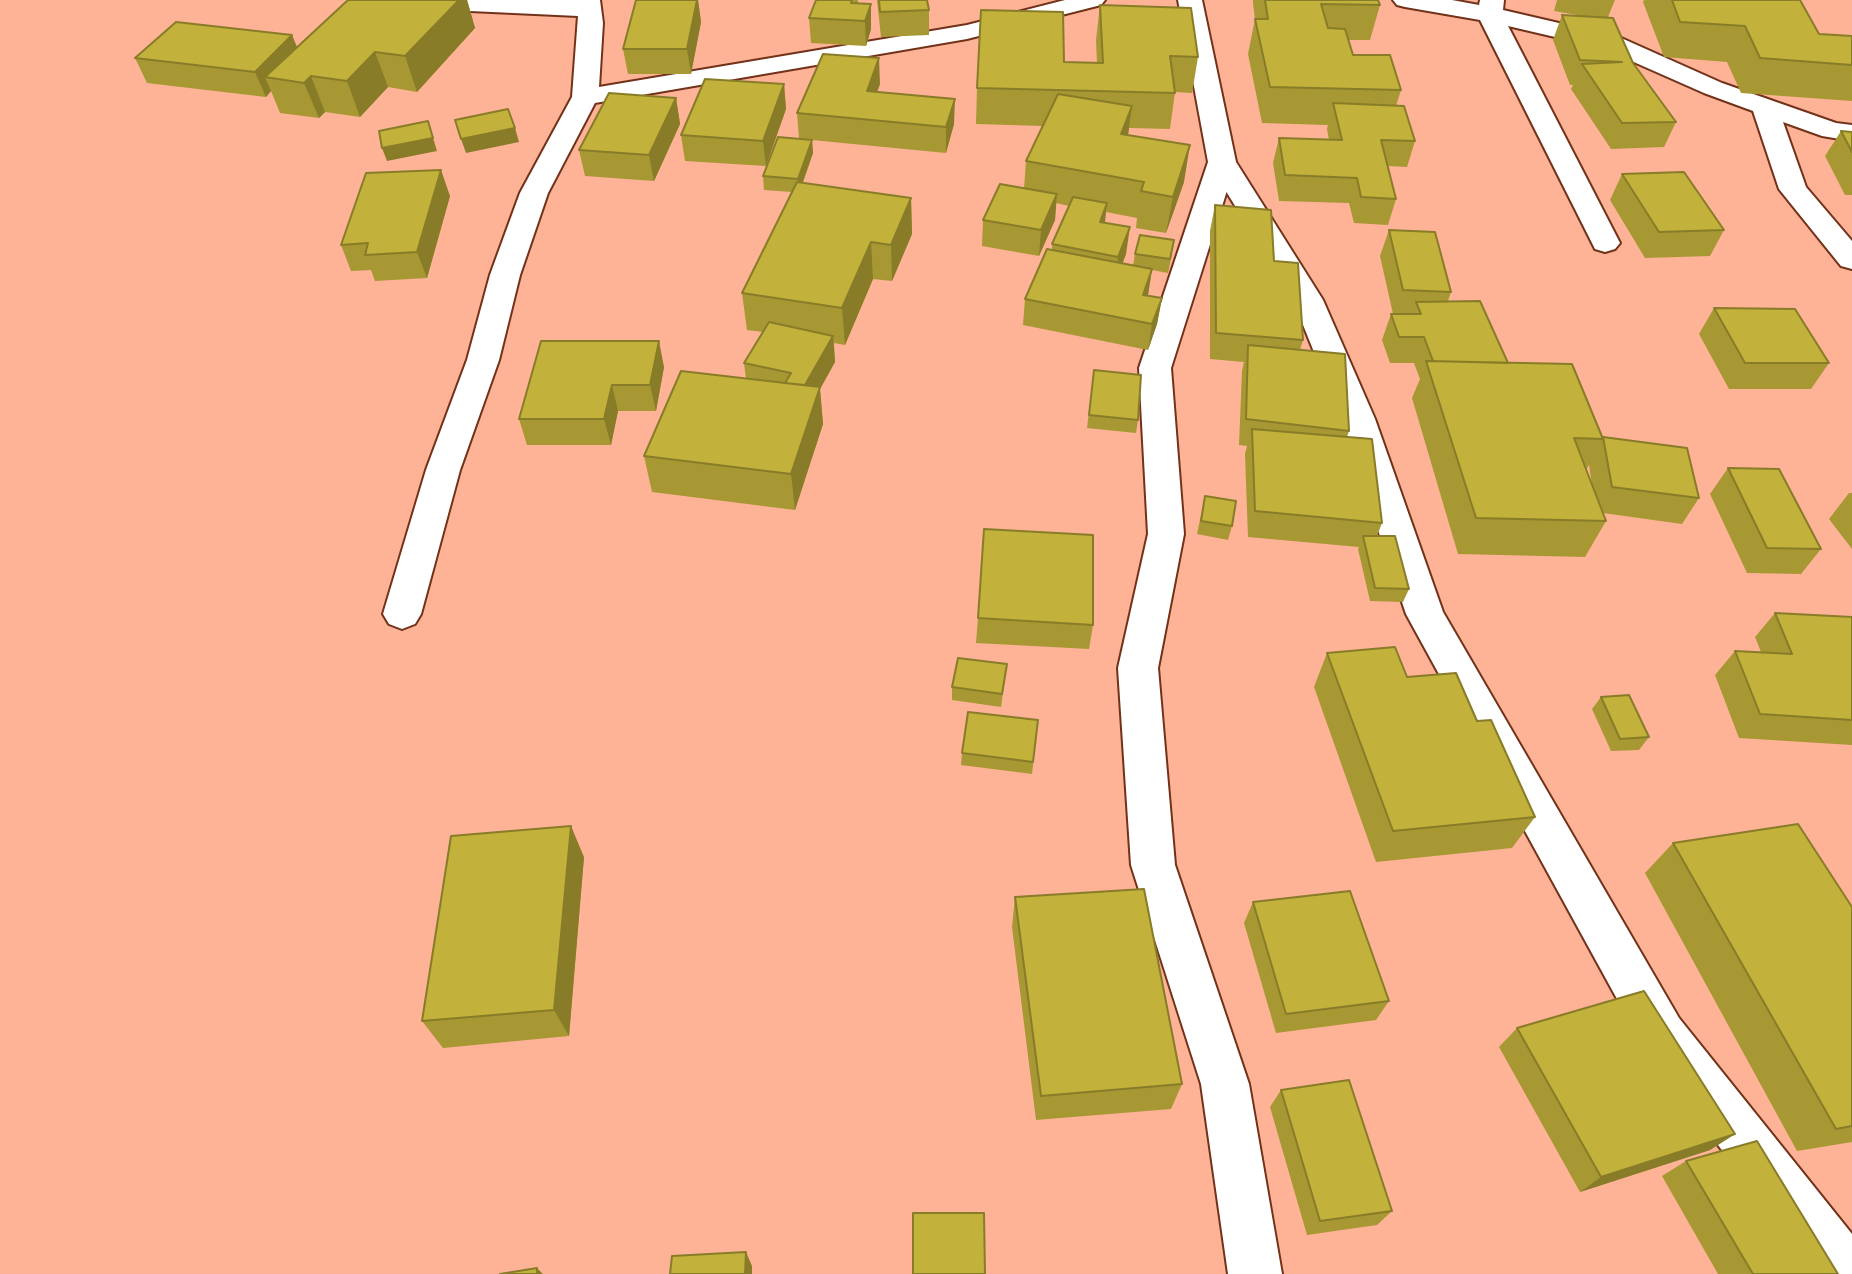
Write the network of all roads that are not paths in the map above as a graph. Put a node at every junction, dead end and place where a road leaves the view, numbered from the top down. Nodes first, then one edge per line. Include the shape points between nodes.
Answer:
1 (1093, 0) edge
2 (1190, 0) edge
3 (1405, 0) edge
4 (470, 4) dead end
5 (589, 4) edge
6 (1491, 8) edge
7 (585, 97) junction
8 (1765, 107) junction
9 (1852, 132) edge
10 (1222, 162) junction
11 (1605, 243) dead end
12 (1852, 260) edge
13 (401, 614) dead end
14 (1255, 1274) edge
15 (1850, 1274) edge

1 - 7 street via 967,32
2 - 10 street
3 - 6 street
4 - 5 street
5 - 7 street
6 - 8 street via 1610,42
6 - 11 street
7 - 13 street via 534,193
8 - 9 street via 1830,131
8 - 12 street via 1793,188
10 - 14 street via 1155,368 1166,534 1138,668 1153,864 1225,1084
10 - 15 street via 1308,300 1358,419 1425,614 1662,1034

